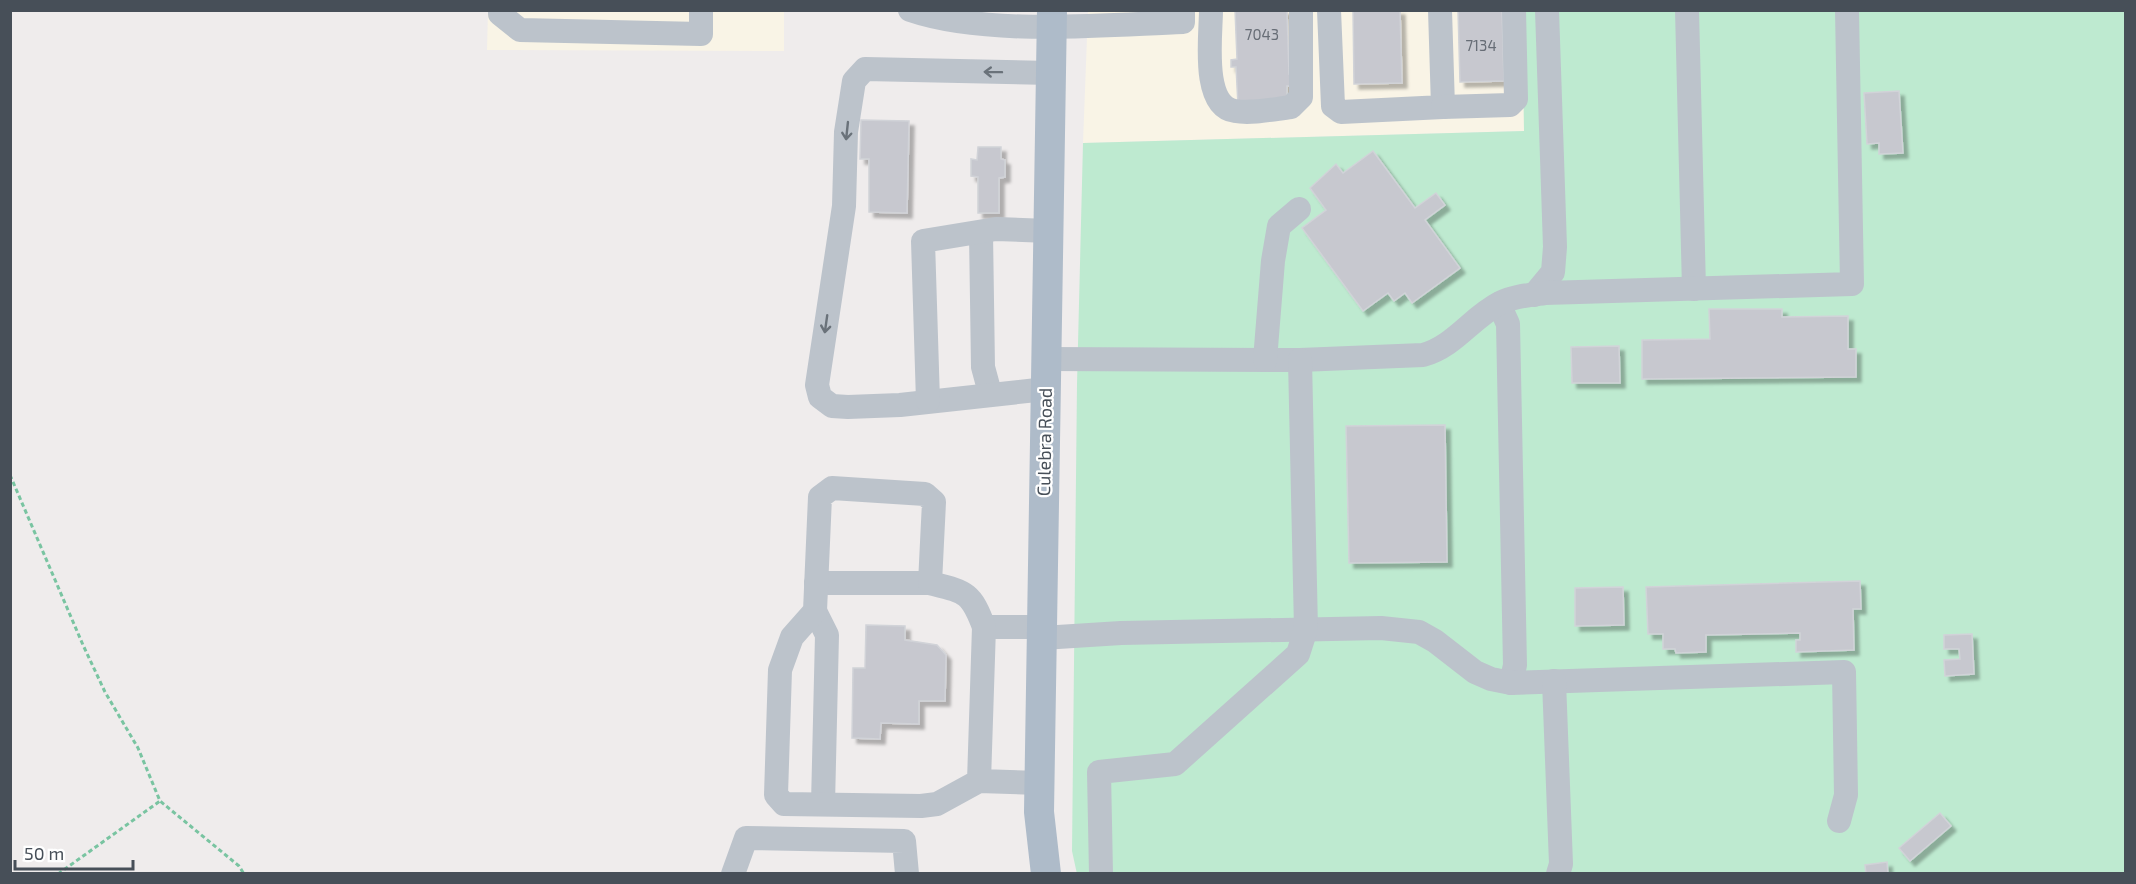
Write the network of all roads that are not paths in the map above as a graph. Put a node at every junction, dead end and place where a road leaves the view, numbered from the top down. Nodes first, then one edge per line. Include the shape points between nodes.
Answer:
1 (500, 10) edge
2 (701, 10) edge
3 (910, 10) edge
4 (1183, 10) edge
5 (1211, 10) edge
6 (1301, 10) edge
7 (1329, 10) edge
8 (1440, 10) edge
9 (1514, 10) edge
10 (1547, 10) edge
11 (1688, 10) edge
12 (1846, 10) edge
13 (1052, 18) edge
14 (1051, 73) junction
15 (1443, 107) junction
16 (1299, 209) dead end
17 (1048, 231) junction
18 (981, 232) junction
19 (1694, 289) junction
20 (1534, 295) junction
21 (1499, 303) junction
22 (1046, 359) junction
23 (1265, 360) junction
24 (1300, 360) junction
25 (1046, 389) junction
26 (990, 393) junction
27 (928, 401) junction
28 (816, 583) junction
29 (930, 583) junction
30 (815, 611) junction
31 (984, 627) junction
32 (1306, 629) junction
33 (1042, 632) junction
34 (1554, 681) junction
35 (1511, 683) junction
36 (979, 781) junction
37 (1040, 783) junction
38 (822, 804) junction
39 (1839, 821) dead end
40 (733, 873) edge
41 (907, 873) edge
42 (1046, 873) edge
43 (1101, 873) edge
44 (1558, 873) edge

1 - 2 lane via 520,30 702,34
3 - 13 lane via 990,24
4 - 13 lane via 1183,22
5 - 6 lane via 1211,85 1222,105 1234,111 1291,108 1301,97
7 - 15 lane via 1333,106 1341,112
8 - 15 lane
9 - 15 lane via 1516,99 1510,105
10 - 20 lane via 1555,247 1553,272
11 - 19 lane
12 - 19 lane via 1852,284
13 - 14 main road, Culebra Road
14 - 17 main road, Culebra Road
14 -> 27 lane via 865,69 854,81 846,132 844,206 817,385 820,397 832,406
16 - 23 lane via 1279,226
17 - 18 lane
17 - 22 main road, Culebra Road
18 - 26 lane via 983,367
18 - 27 lane via 923,241
19 - 20 lane
20 - 21 lane
21 - 24 lane via 1440,350 1424,355
21 - 35 lane via 1508,324 1515,665
22 - 23 lane
22 - 25 main road, Culebra Road
23 - 24 lane
24 - 32 lane
25 - 26 lane
25 - 33 main road, Culebra Road
26 - 27 lane
28 - 29 lane
28 - 29 lane via 819,497 832,488 926,494 934,502
28 - 30 lane
29 - 31 lane via 969,597 976,604
30 - 38 lane via 827,635
30 - 38 lane via 792,636 780,670 776,795 784,804
31 - 33 lane
31 - 36 lane
32 - 33 lane
32 - 35 lane via 1419,632 1475,672
32 - 43 lane via 1298,654 1175,764 1099,772
33 - 37 main road, Culebra Road
34 - 35 lane
34 - 39 lane via 1844,672 1846,795
34 - 44 lane via 1561,864
36 - 37 lane
36 - 38 lane via 937,804
37 - 42 main road, Culebra Road
40 - 41 lane via 746,838 904,841

